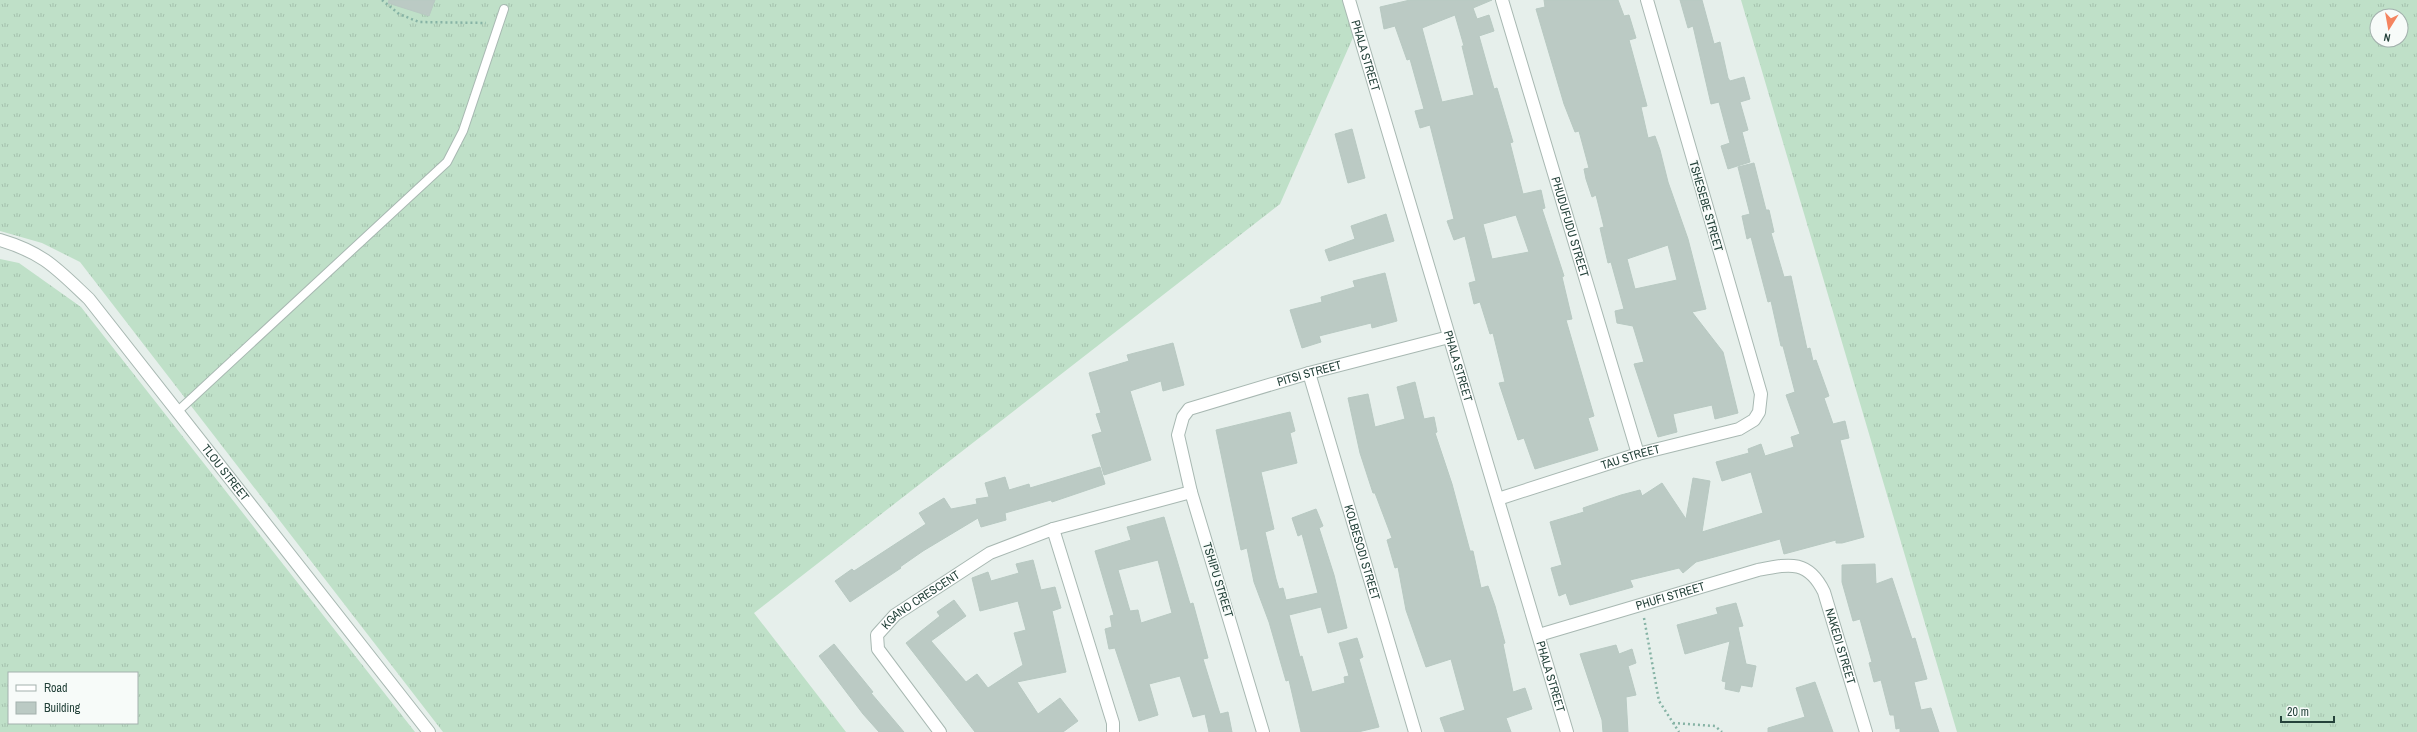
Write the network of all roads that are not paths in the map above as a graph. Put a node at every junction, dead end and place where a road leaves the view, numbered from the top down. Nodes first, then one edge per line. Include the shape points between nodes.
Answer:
1 (1349, 0) edge
2 (1502, 0) edge
3 (1647, 0) edge
4 (504, 9) dead end
5 (0, 240) edge
6 (1449, 337) junction
7 (1309, 373) junction
8 (178, 411) junction
9 (1759, 412) joint
10 (1179, 426) joint
11 (1638, 454) junction
12 (1191, 492) junction
13 (1498, 499) junction
14 (1053, 529) junction
15 (1804, 568) joint
16 (1539, 635) junction
17 (429, 732) edge
18 (940, 732) edge
19 (1113, 732) edge
20 (1263, 732) edge
21 (1415, 732) edge
22 (1567, 732) edge
23 (1866, 732) edge

1 - 6 street, PHALA STREET
2 - 11 street, PHUDUFUDU STREET
3 - 9 street, TSHESEBE STREET via 1761,394
4 - 8 lane via 463,132 447,162
5 - 8 street, TLOU STREET via 24,247 47,259 89,299
6 - 7 street, PITSI STREET
6 - 13 street, PHALA STREET
7 - 10 street, PITSI STREET via 1189,409
7 - 21 street, KOLBESODI STREET
8 - 17 street, TLOU STREET
9 - 11 street, TAU STREET via 1754,420 1739,429
10 - 12 street, TSHIPU STREET via 1178,435
11 - 13 street, TAU STREET
12 - 14 street, KGANO CRESCENT
12 - 20 street, TSHIPU STREET
13 - 16 street, PHALA STREET
14 - 18 street, KGANO CRESCENT via 990,553 895,615 877,635 878,648
14 - 19 street via 1113,723
15 - 16 street, PHUFI STREET via 1787,564 1758,570
15 - 23 street, NAKEDI STREET via 1817,578 1824,592
16 - 22 street, PHALA STREET

